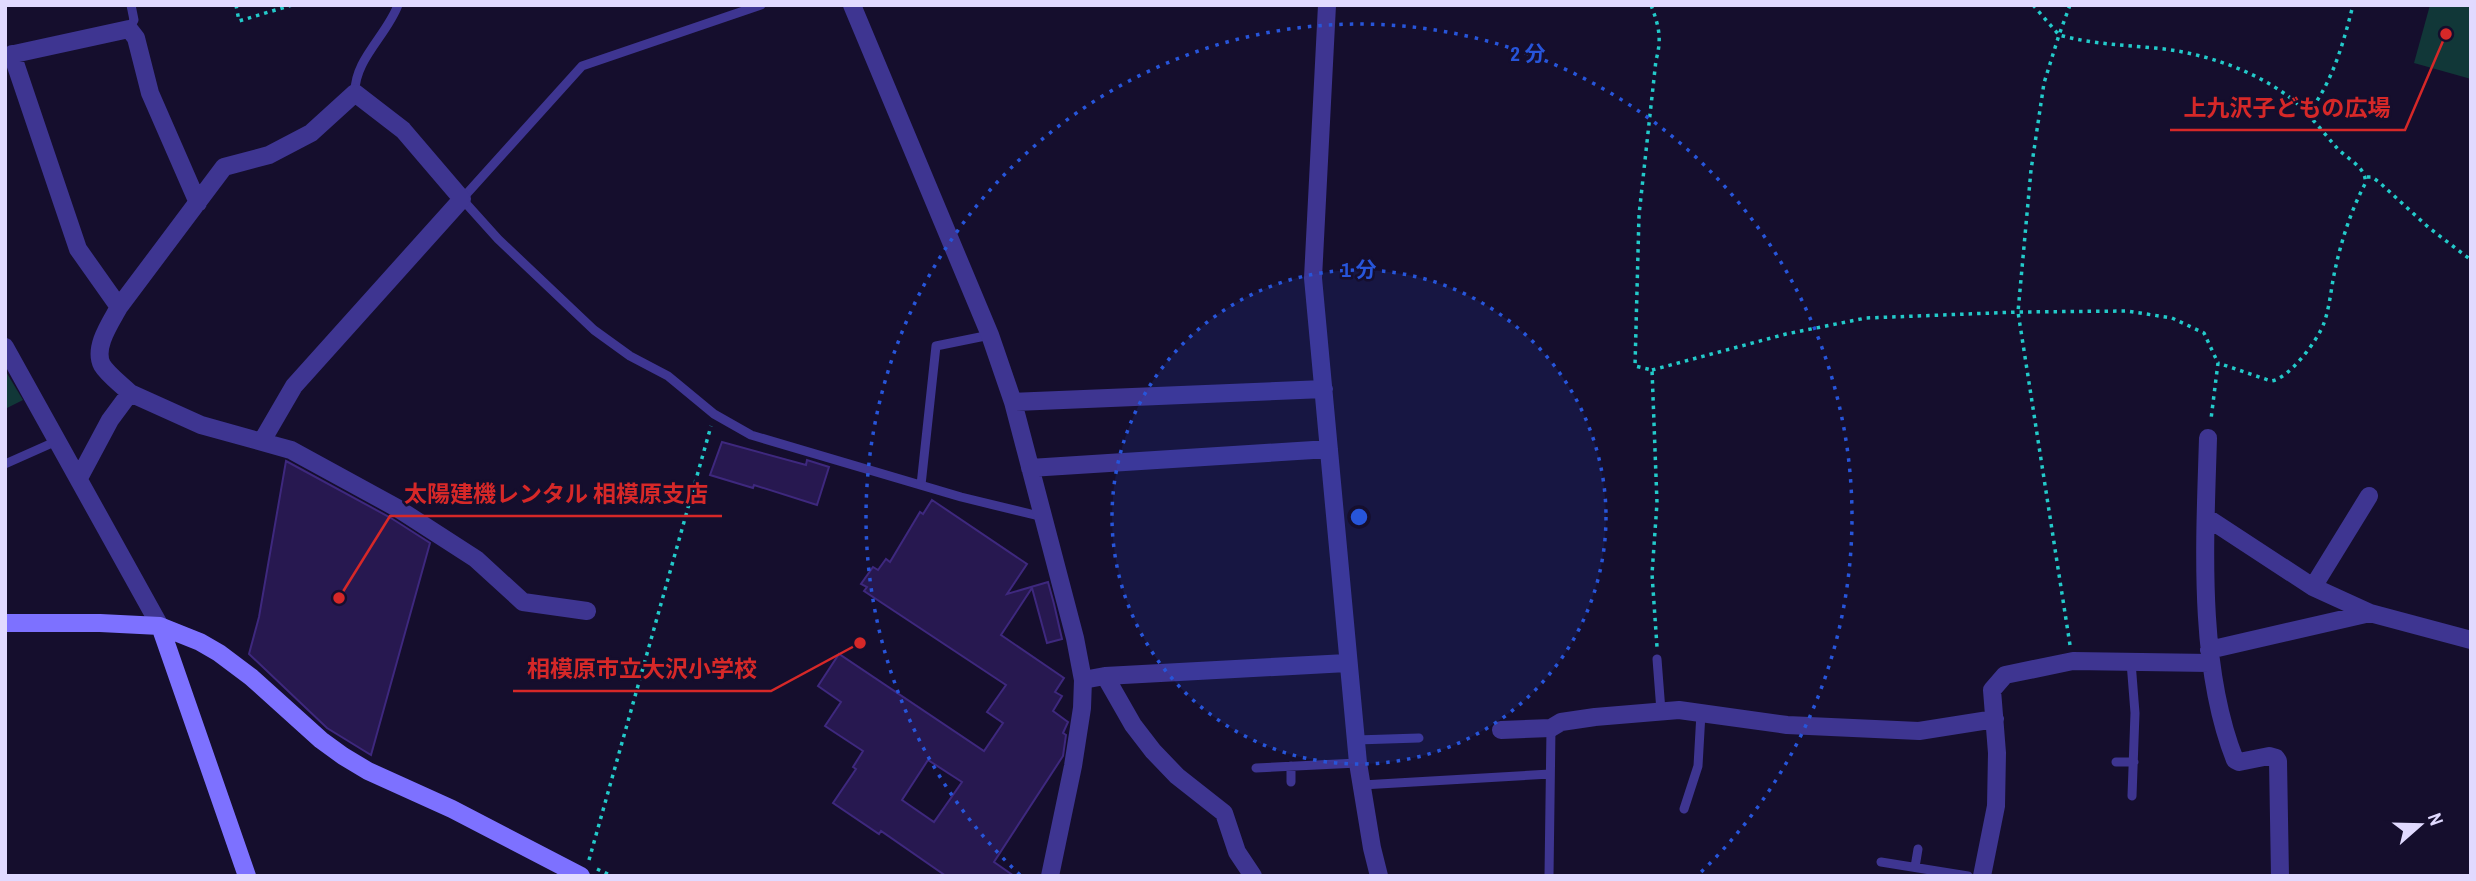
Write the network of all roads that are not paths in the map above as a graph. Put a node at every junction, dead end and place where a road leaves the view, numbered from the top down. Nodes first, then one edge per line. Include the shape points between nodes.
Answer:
1 (131, 5) edge
2 (398, 5) edge
3 (761, 5) edge
4 (852, 5) edge
5 (1327, 5) edge
6 (129, 29) junction
7 (8, 55) edge
8 (355, 93) junction
9 (462, 200) junction
10 (198, 203) junction
11 (119, 307) junction
12 (990, 335) junction
13 (5, 347) edge
14 (1324, 389) junction
15 (130, 393) junction
16 (1013, 402) junction
17 (2208, 438) road end
18 (58, 440) junction
19 (262, 441) junction
20 (1329, 449) junction
21 (5, 464) edge
22 (1030, 468) junction
23 (79, 478) junction
24 (921, 485) junction
25 (2369, 496) dead end
26 (1043, 517) junction
27 (2206, 517) junction
28 (2313, 587) junction
29 (587, 611) dead end
30 (2370, 613) junction
31 (5, 623) edge
32 (160, 626) junction
33 (2471, 640) edge
34 (2209, 656) junction
35 (1657, 659) road end
36 (2131, 662) junction
37 (1348, 663) junction
38 (1105, 677) junction
39 (1083, 680) junction
40 (1661, 711) junction
41 (1701, 713) junction
42 (1995, 719) junction
43 (1551, 728) junction
44 (1501, 730) dead end
45 (1419, 738) dead end
46 (1356, 740) junction
47 (2116, 762) dead end
48 (2134, 762) junction
49 (1358, 763) junction
50 (1291, 766) junction
51 (1256, 768) dead end
52 (1550, 774) junction
53 (1291, 782) dead end
54 (1362, 785) junction
55 (2132, 796) dead end
56 (1684, 809) dead end
57 (1918, 849) dead end
58 (1881, 862) dead end
59 (582, 866) edge
60 (1915, 867) junction
61 (247, 876) edge
62 (1050, 876) edge
63 (1253, 876) edge
64 (1379, 876) edge
65 (1549, 876) edge
66 (1968, 876) edge
67 (1982, 876) edge
68 (2280, 876) edge

1 - 6 lane via 134,20
2 - 8 lane via 365,58 354,83
3 - 9 lane via 582,66
4 - 12 street
5 - 14 street via 1314,278
6 - 7 street
6 - 10 street via 136,38 150,93
7 - 11 street via 78,249
8 - 9 street via 404,130
8 - 10 street via 311,133 269,155 224,167
9 - 19 street via 294,386
9 - 24 lane via 594,330 668,376 714,414 751,435
10 - 11 street
11 - 15 street via 99,353 103,365
12 - 16 street
12 - 24 lane via 936,346
13 - 18 street
14 - 16 street
14 - 20 street
15 - 19 street via 201,425
15 - 23 street
16 - 22 street
17 - 27 street
18 - 21 lane
18 - 23 street
19 - 29 street via 291,450 397,508 476,559 523,602
20 - 22 street
20 - 37 street
22 - 26 street
23 - 32 street
24 - 26 lane
25 - 28 street
26 - 39 street
27 - 28 street
27 - 34 street
28 - 30 street
30 - 33 street
30 - 34 street
31 - 32 street
32 - 59 street via 219,653 321,740 368,771
32 - 61 street
34 - 36 street
34 - 68 street via 2235,760 2269,756 2278,761
35 - 40 lane
36 - 42 street via 2073,661 2005,675 1992,690
36 - 48 lane
37 - 38 street
37 - 46 street
38 - 39 street
38 - 63 street via 1153,751 1224,813 1237,852
39 - 62 street via 1073,766
40 - 41 street
40 - 43 street via 1595,717
41 - 42 street via 1787,725 1919,731
41 - 56 lane via 1698,766
42 - 67 street via 1996,806
43 - 44 street
43 - 52 lane
45 - 46 lane
46 - 49 street
47 - 48 lane
48 - 55 lane
49 - 50 lane
49 - 54 street
50 - 51 lane
50 - 53 lane
52 - 54 lane
52 - 65 lane
54 - 64 street
57 - 60 lane
58 - 60 lane
60 - 66 lane

